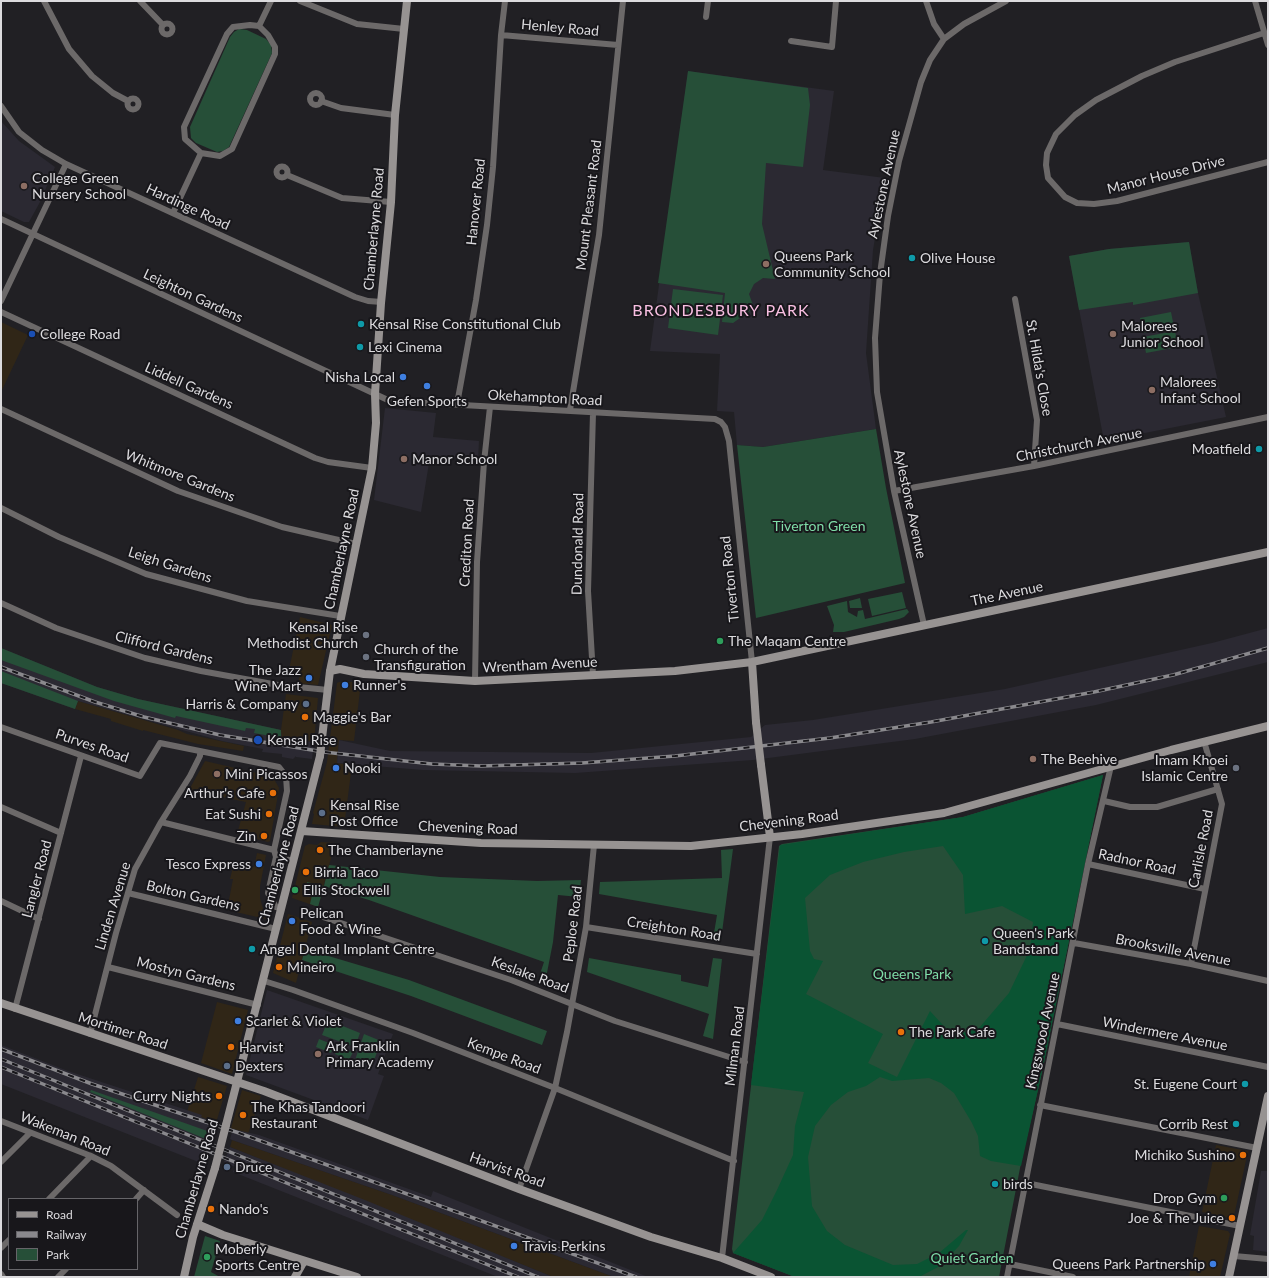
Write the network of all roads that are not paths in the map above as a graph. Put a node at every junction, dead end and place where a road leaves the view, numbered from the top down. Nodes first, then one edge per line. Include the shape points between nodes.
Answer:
1 (44, 1) edge
2 (140, 1) edge
3 (271, 1) edge
4 (300, 1) edge
5 (407, 1) edge
6 (505, 1) edge
7 (622, 1) edge
8 (708, 1) edge
9 (836, 1) edge
10 (926, 1) edge
11 (1006, 1) edge
12 (1255, 1) edge
13 (315, 4) edge
14 (706, 17) dead end
15 (163, 25) dead end
16 (259, 26) junction
17 (404, 29) junction
18 (1264, 33) junction
19 (501, 35) junction
20 (944, 39) junction
21 (791, 41) dead end
22 (618, 45) junction
23 (1268, 45) edge
24 (128, 101) dead end
25 (321, 101) dead end
26 (1, 106) edge
27 (395, 115) junction
28 (201, 153) junction
29 (1268, 162) edge
30 (66, 164) junction
31 (287, 175) dead end
32 (391, 202) junction
33 (173, 213) junction
34 (1, 219) edge
35 (33, 234) junction
36 (1015, 299) dead end
37 (1, 301) edge
38 (382, 302) junction
39 (1, 312) edge
40 (375, 394) junction
41 (457, 404) junction
42 (490, 407) junction
43 (1, 409) edge
44 (570, 410) junction
45 (593, 413) junction
46 (1268, 417) edge
47 (715, 419) joint
48 (1034, 466) junction
49 (372, 468) junction
50 (894, 491) junction
51 (1, 508) edge
52 (356, 544) junction
53 (1268, 552) edge
54 (1, 603) edge
55 (340, 616) junction
56 (924, 625) junction
57 (752, 662) junction
58 (330, 671) junction
59 (593, 675) junction
60 (476, 681) junction
61 (328, 690) junction
62 (1268, 726) edge
63 (1, 727) edge
64 (1204, 741) junction
65 (200, 751) junction
66 (81, 756) junction
67 (1111, 766) junction
68 (1218, 789) junction
69 (1104, 801) junction
70 (1, 806) edge
71 (161, 822) junction
72 (302, 831) junction
73 (61, 833) junction
74 (770, 837) junction
75 (594, 845) junction
76 (274, 850) junction
77 (276, 857) junction
78 (293, 861) junction
79 (1088, 864) junction
80 (1205, 889) junction
81 (128, 893) junction
82 (1, 901) edge
83 (281, 908) junction
84 (308, 912) dead end
85 (39, 919) junction
86 (586, 927) junction
87 (276, 929) junction
88 (1074, 943) junction
89 (757, 954) junction
90 (1191, 964) junction
91 (108, 967) junction
92 (264, 981) junction
93 (1268, 981) edge
94 (1, 1003) edge
95 (573, 1004) junction
96 (258, 1005) junction
97 (15, 1009) junction
98 (1057, 1024) junction
99 (90, 1034) junction
100 (745, 1062) junction
101 (1268, 1067) edge
102 (237, 1082) junction
103 (555, 1088) junction
104 (1268, 1096) edge
105 (1040, 1105) junction
106 (1, 1121) edge
107 (30, 1133) junction
108 (1257, 1148) junction
109 (91, 1156) junction
110 (734, 1161) junction
111 (1, 1162) edge
112 (1026, 1183) junction
113 (519, 1189) junction
114 (144, 1190) junction
115 (50, 1198) edge
116 (137, 1198) edge
117 (177, 1215) dead end
118 (197, 1224) junction
119 (1240, 1226) junction
120 (1234, 1256) junction
121 (722, 1258) junction
122 (1268, 1259) edge
123 (304, 1261) junction
124 (1010, 1264) junction
125 (1, 1274) edge
126 (3, 1277) edge
127 (184, 1277) edge
128 (295, 1277) edge
129 (357, 1277) edge
130 (771, 1277) edge
131 (1008, 1277) edge
132 (1073, 1277) edge
133 (1229, 1277) edge

1 - 24 street via 69,49 92,76
2 - 15 street
3 - 16 street
4 - 13 street
5 - 17 street, Chamberlayne Road
6 - 19 street, Hanover Road
7 - 22 street, Mount Pleasant Road
8 - 14 street
9 - 21 street via 832,47
10 - 20 street via 934,24
11 - 20 street, Aylestone Avenue via 964,24
12 - 18 street
13 - 17 street via 357,24
16 - 28 street via 273,41 274,54 232,149 220,156
16 - 28 street via 233,27 227,34 187,120 184,127 185,140
17 - 27 street, Chamberlayne Road
18 - 23 street
18 - 29 street, Manor House Drive via 1175,62 1096,100 1075,115 1056,134 1047,153 1046,165 1048,178 1065,197 1077,202 1094,204 1116,201
19 - 22 street, Henley Road
19 - 41 street, Hanover Road via 487,225
20 - 50 street, Aylestone Avenue via 930,60 921,82 898,161 880,274 875,338 877,392
22 - 44 street, Mount Pleasant Road via 599,235
25 - 27 street via 340,108
26 - 30 street, Hardinge Road via 20,132 42,150
27 - 32 street, Chamberlayne Road
28 - 33 street
30 - 33 street, Hardinge Road
30 - 35 street
31 - 32 street via 342,198
32 - 38 street, Chamberlayne Road
33 - 38 street, Hardinge Road via 355,297
34 - 35 street, Leighton Gardens
35 - 37 street
35 - 40 street, Leighton Gardens
36 - 48 street, St. Hilda's Close via 1037,420
38 - 40 street, Chamberlayne Road
39 - 49 street, Liddell Gardens via 315,458
40 - 41 street, Okehampton Road via 390,402
40 - 49 street, Chamberlayne Road via 376,423
41 - 42 street, Okehampton Road
42 - 44 street, Okehampton Road
42 - 60 street, Crediton Road via 477,562
43 - 52 street, Whitmore Gardens via 178,491 282,527
44 - 45 street, Okehampton Road
45 - 47 street, Okehampton Road
45 - 59 street, Dundonald Road via 588,591
46 - 48 street, Christchurch Avenue
47 - 57 street, Tiverton Road via 725,427 729,441
48 - 50 street, Christchurch Avenue
49 - 52 street, Chamberlayne Road
50 - 56 street, Aylestone Avenue
51 - 55 street, Leigh Gardens via 146,574 247,600
52 - 55 street, Chamberlayne Road
53 - 56 street, The Avenue
54 - 61 street, Clifford Gardens via 56,628 145,658 278,685
55 - 58 street, Chamberlayne Road via 340,630
56 - 57 street, The Avenue
57 - 59 street, Wrentham Avenue via 676,671
57 - 74 street, Tiverton Road, bridge via 756,722
58 - 60 street, Wrentham Avenue via 340,669 364,674
58 - 61 street, Chamberlayne Road
59 - 60 street, Wrentham Avenue
61 - 72 street, Chamberlayne Road, bridge via 319,761
62 - 64 street, Chevening Road
63 - 66 street, Purves Road
64 - 67 street, Chevening Road
64 - 68 street, Carlisle Road
65 - 66 street, Purves Road via 160,743 140,776
65 - 71 street, Linden Avenue via 190,776
65 - 76 street via 275,765 284,772 287,791
66 - 73 street, Langler Road
67 - 69 street, Kingswood Avenue
67 - 74 street, Chevening Road via 944,813
68 - 69 street via 1157,807 1130,807
68 - 80 street, Carlisle Road via 1222,804
69 - 79 street, Kingswood Avenue
70 - 73 street
71 - 76 street
71 - 81 street, Linden Avenue via 139,861
72 - 75 street, Chevening Road via 481,843
72 - 78 street, Chamberlayne Road
73 - 85 street, Langler Road
74 - 75 street, Chevening Road via 691,846
74 - 89 street, Milman Road
75 - 86 street, Peploe Road
76 - 77 street
77 - 78 street
77 - 83 street via 268,893 275,905
78 - 83 street, Chamberlayne Road
79 - 80 street, Radnor Road
79 - 88 street, Kingswood Avenue
80 - 90 street, Carlisle Road
81 - 87 street, Bolton Gardens
81 - 91 street, Linden Avenue
82 - 85 street
83 - 87 street, Chamberlayne Road
84 - 95 street, Keslake Road via 511,980
85 - 97 street, Langler Road
86 - 89 street, Creighton Road
86 - 95 street, Peploe Road
87 - 92 street, Chamberlayne Road
88 - 90 street, Brooksville Avenue
88 - 98 street, Kingswood Avenue
89 - 100 street, Milman Road
90 - 93 street, Brooksville Avenue
91 - 96 street, Mostyn Gardens
91 - 99 street, Linden Avenue
92 - 96 street, Chamberlayne Road
92 - 103 street, Kempe Road via 355,1012
94 - 97 street, Mortimer Road
95 - 100 street, Keslake Road via 616,1021
95 - 103 street, Peploe Road
96 - 102 street, Chamberlayne Road
97 - 99 street, Mortimer Road
98 - 101 street, Windermere Avenue
98 - 105 street, Kingswood Avenue
99 - 102 street, Mortimer Road
100 - 110 street, Milman Road
102 - 113 street, Harvist Road
102 - 118 street, Chamberlayne Road, bridge via 215,1168
103 - 110 street, Kempe Road
103 - 113 street, Peploe Road
104 - 108 street
105 - 108 street
105 - 112 street, Kingswood Avenue
106 - 107 street, Wakeman Road
107 - 109 street, Wakeman Road
107 - 111 street
108 - 119 street
109 - 114 street, Wakeman Road
109 - 115 street
110 - 121 street, Milman Road
112 - 119 street
112 - 124 street, Kingswood Avenue
113 - 121 street, Harvist Road via 651,1236
114 - 116 street
114 - 117 street, Wakeman Road
118 - 123 street
118 - 127 street, Chamberlayne Road
119 - 120 street
120 - 122 street
120 - 133 street
121 - 130 street, Harvist Road
123 - 128 street
123 - 129 street
124 - 131 street, Kingswood Avenue
124 - 132 street
125 - 126 street

